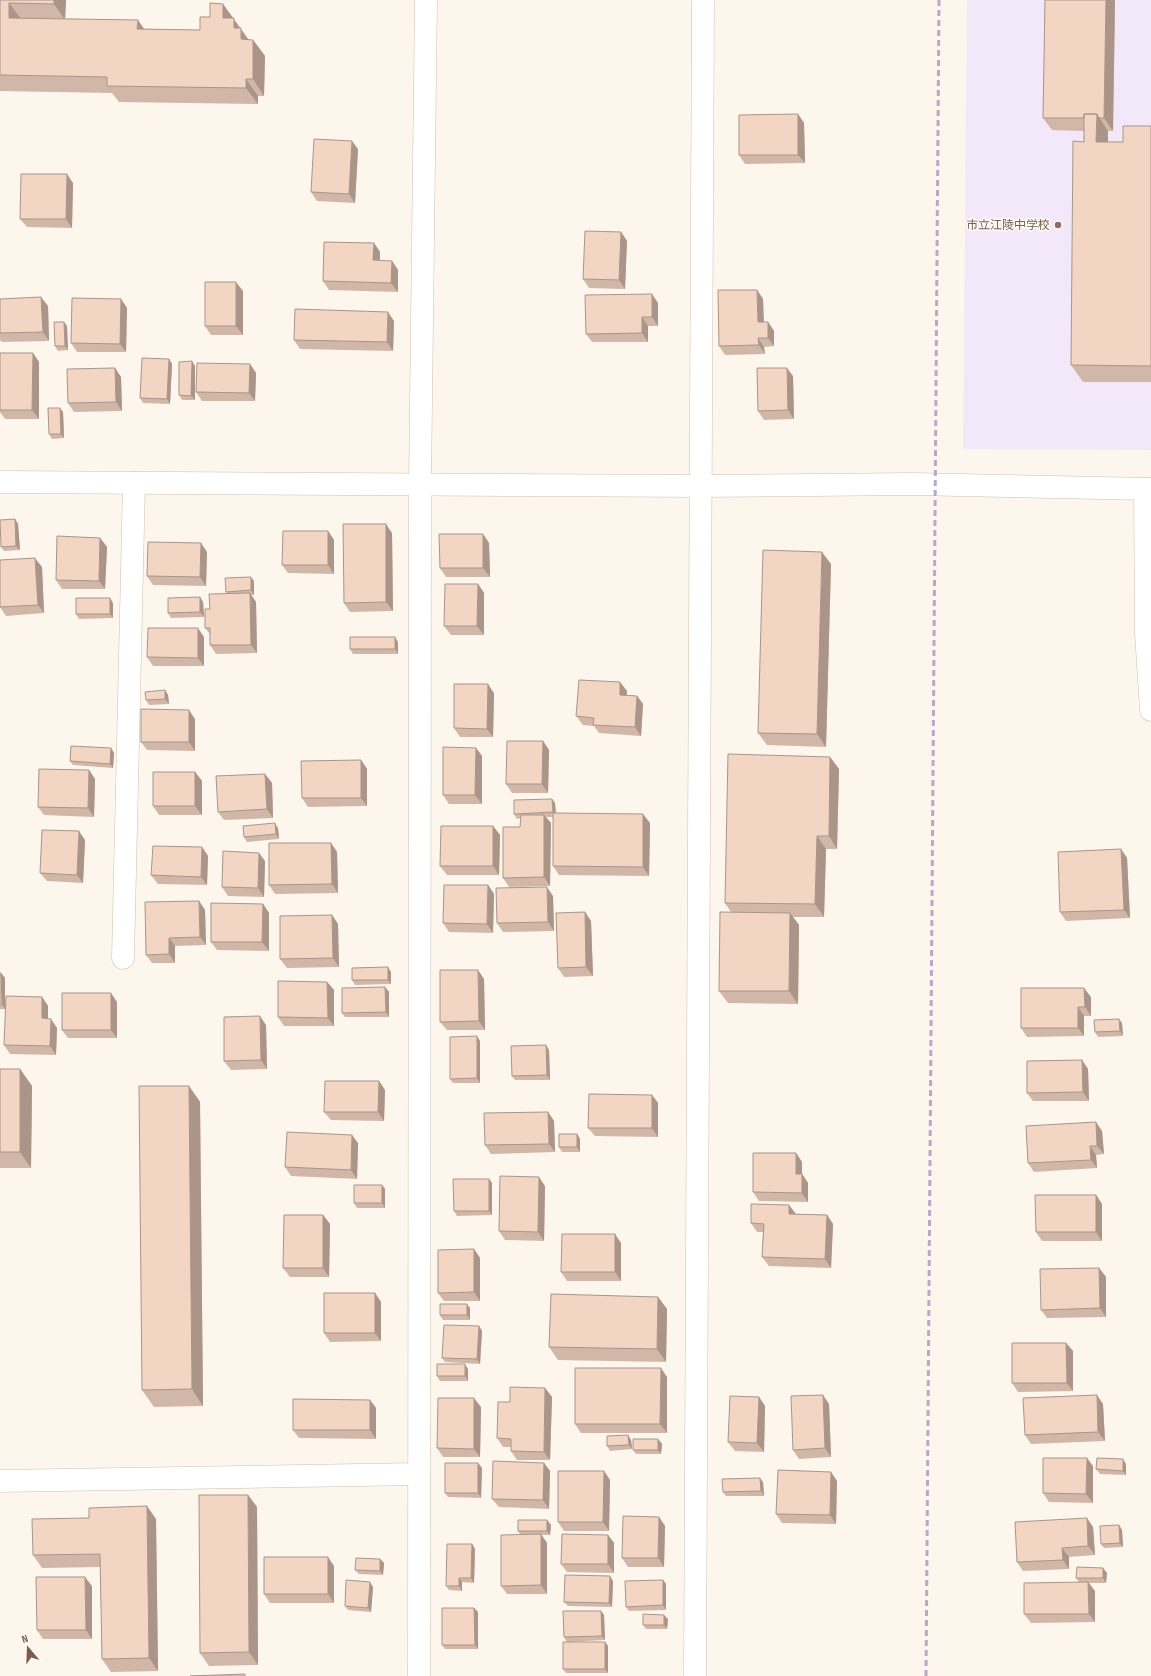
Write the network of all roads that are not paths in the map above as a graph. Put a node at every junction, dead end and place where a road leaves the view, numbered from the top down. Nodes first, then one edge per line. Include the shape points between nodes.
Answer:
1 (426, 0) edge
2 (703, 0) edge
3 (0, 482) edge
4 (134, 483) junction
5 (420, 484) junction
6 (700, 486) junction
7 (1148, 489) edge
8 (1151, 710) edge
9 (123, 958) dead end
10 (419, 1474) junction
11 (0, 1481) edge
12 (419, 1676) edge
13 (695, 1676) edge

1 - 5 street
2 - 6 street
3 - 4 street
4 - 5 street
4 - 9 street
5 - 6 street
5 - 10 street
6 - 7 street via 912,484
6 - 13 street
7 - 8 street via 1146,633
10 - 11 street
10 - 12 street

